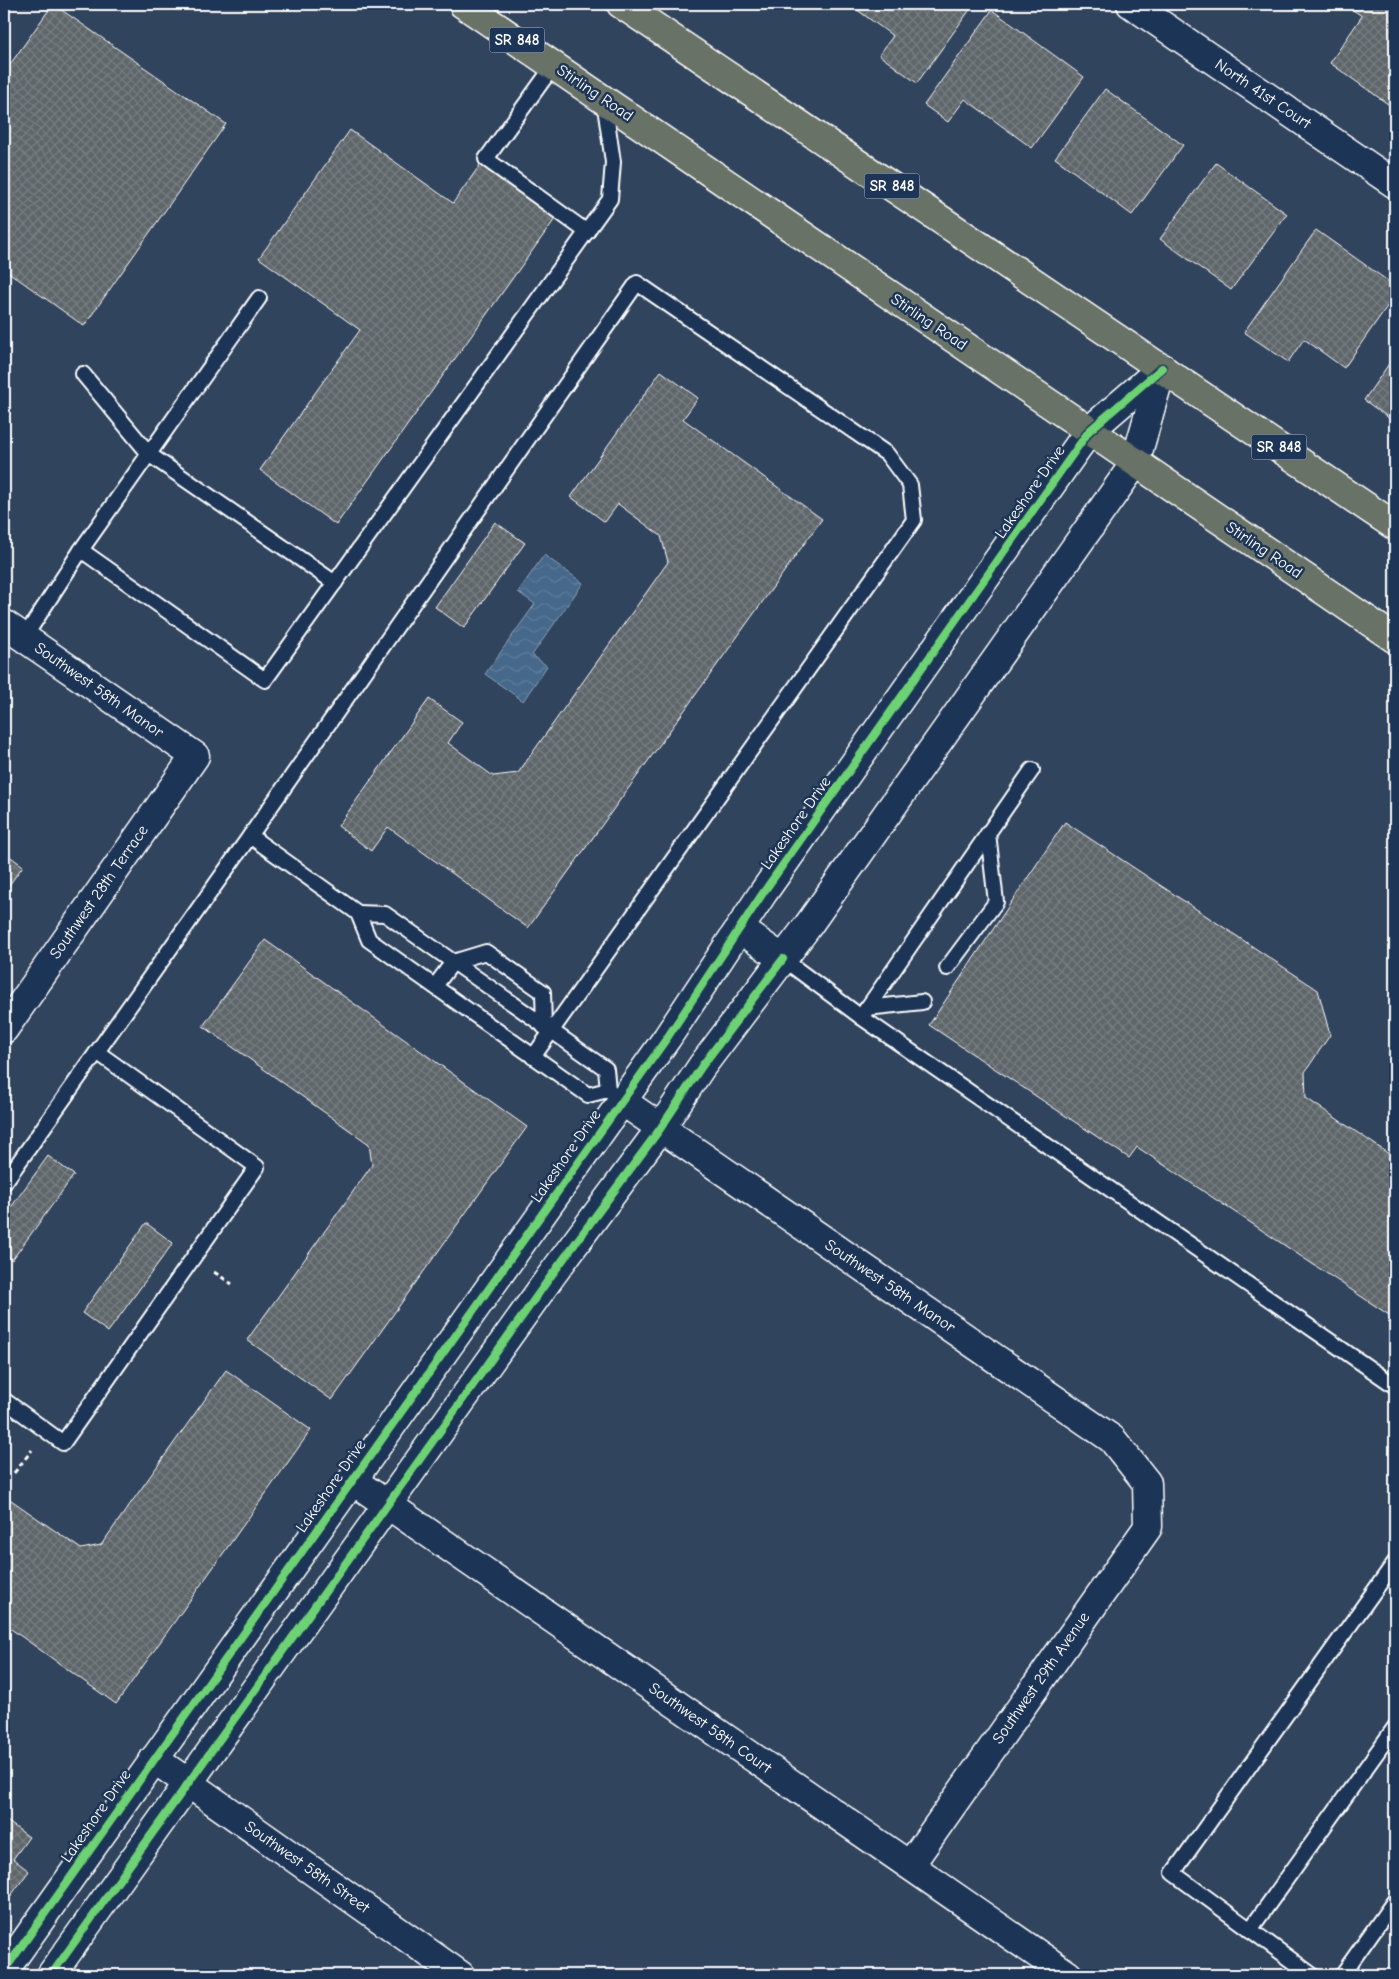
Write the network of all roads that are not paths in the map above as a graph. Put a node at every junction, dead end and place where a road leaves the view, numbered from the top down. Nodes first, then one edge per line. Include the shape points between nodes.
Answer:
1 (621, 4) edge
2 (1131, 4) edge
3 (478, 8) edge
4 (554, 65) junction
5 (604, 100) junction
6 (1395, 184) edge
7 (587, 232) junction
8 (259, 298) dead end
9 (1162, 368) junction
10 (83, 374) dead end
11 (1089, 431) junction
12 (150, 455) junction
13 (1135, 463) junction
14 (1395, 526) edge
15 (81, 550) junction
16 (335, 583) junction
17 (14, 631) edge
18 (1395, 639) edge
19 (195, 756) joint
20 (1032, 770) dead end
21 (988, 833) junction
22 (250, 836) junction
23 (358, 913) junction
24 (740, 929) junction
25 (783, 959) junction
26 (453, 962) junction
27 (947, 968) dead end
28 (434, 986) junction
29 (922, 1002) dead end
30 (864, 1012) junction
31 (4, 1029) edge
32 (548, 1030) junction
33 (97, 1052) junction
34 (533, 1057) junction
35 (615, 1096) junction
36 (660, 1129) junction
37 (4, 1183) edge
38 (1395, 1386) edge
39 (4, 1400) edge
40 (352, 1480) junction
41 (1147, 1483) joint
42 (387, 1505) junction
43 (1395, 1562) edge
44 (1395, 1727) edge
45 (154, 1759) junction
46 (188, 1783) junction
47 (910, 1865) junction
48 (1395, 1900) edge
49 (1250, 1930) junction
50 (4, 1971) edge
51 (51, 1975) edge
52 (460, 1975) edge
53 (1068, 1975) edge
54 (1312, 1975) edge
55 (1342, 1975) edge

1 - 9 main road, SR 848
2 - 6 street, North 41st Court
3 - 4 main road, Stirling Road / SR 848
4 - 5 main road, Stirling Road / SR 848
4 - 7 lane via 486,159
5 - 7 lane via 613,162 610,199
5 - 11 main road, Stirling Road / SR 848
7 - 16 lane
8 - 12 lane
9 - 11 street, Lakeshore Drive
9 - 13 street
9 - 14 main road, SR 848
10 - 12 lane
11 - 13 main road, Stirling Road / SR 848
11 - 24 street, Lakeshore Drive
12 - 15 lane
12 - 16 lane
13 - 18 main road, Stirling Road / SR 848
13 - 25 street
15 - 16 lane via 265,680
15 - 17 lane
17 - 19 street, Southwest 58th Manor
19 - 31 street, Southwest 28th Terrace
20 - 21 lane
21 - 27 lane via 996,902
21 - 30 lane
22 - 23 lane
22 - 32 lane via 637,283 886,454 910,485 914,520
22 - 33 lane
23 - 26 lane via 386,914
23 - 28 lane via 369,940
24 - 25 street
24 - 35 street, Lakeshore Drive via 667,1038
25 - 30 lane
25 - 36 street via 702,1066
26 - 28 lane
26 - 32 lane
26 - 32 lane via 486,952 543,992
28 - 34 lane
29 - 30 lane
30 - 38 lane
32 - 34 lane
32 - 35 lane via 606,1069
33 - 37 lane
33 - 39 lane via 257,1167 63,1443
34 - 35 lane via 588,1096
35 - 36 street, Southwest 58th Manor
35 - 40 street, Lakeshore Drive
36 - 41 street, Southwest 58th Manor via 1112,1439
36 - 42 street
40 - 42 street, Southwest 58th Court
40 - 45 street, Lakeshore Drive
41 - 47 street, Southwest 29th Avenue via 1148,1527
42 - 46 street
42 - 47 street, Southwest 58th Court
43 - 49 lane via 1173,1873
44 - 49 lane
45 - 46 street, Southwest 58th Street
45 - 50 street, Lakeshore Drive
46 - 51 street
46 - 52 street, Southwest 58th Street
47 - 53 street, Southwest 58th Court
48 - 55 lane
49 - 54 lane

